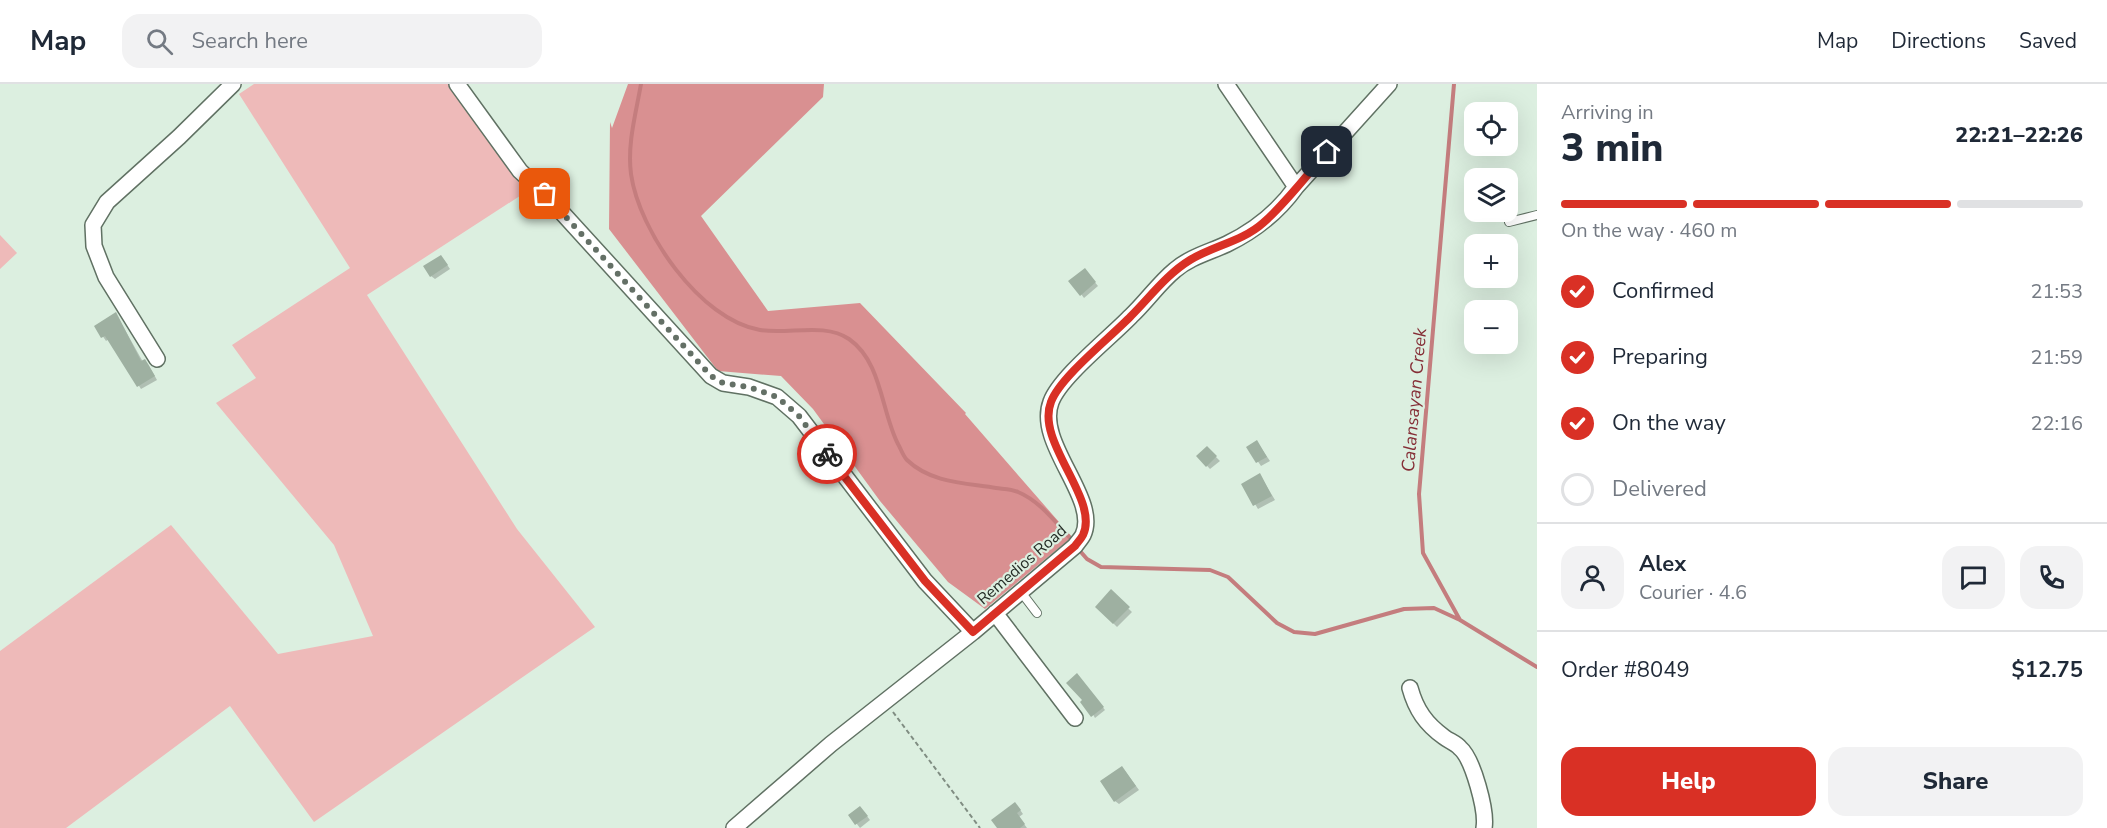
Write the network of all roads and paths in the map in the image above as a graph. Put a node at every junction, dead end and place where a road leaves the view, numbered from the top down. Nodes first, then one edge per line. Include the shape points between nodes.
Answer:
1 (233, 84) edge
2 (456, 84) edge
3 (1226, 84) edge
4 (1389, 84) edge
5 (1296, 187) junction
6 (1537, 215) edge
7 (1518, 220) edge
8 (157, 359) dead end
9 (1021, 592) junction
10 (994, 613) junction
11 (1037, 613) dead end
12 (973, 632) junction
13 (1410, 688) dead end
14 (886, 702) junction
15 (1075, 718) dead end
16 (734, 828) edge
17 (980, 828) edge
18 (1484, 828) edge

1 - 8 street via 107,201 93,225 94,246 106,277
2 - 12 street via 520,171 711,376 723,383 777,397 799,416 925,581
3 - 5 street
4 - 5 street, Remedios Road
5 - 9 street, Remedios Road via 1262,225 1174,270 1059,387 1050,404 1048,428 1084,509 1086,524 1075,546
6 - 7 lane
9 - 10 street, Remedios Road
9 - 11 lane
10 - 12 street, Remedios Road
10 - 15 street
12 - 14 street, Remedios Road
13 - 18 street via 1425,722 1461,748 1470,763 1482,803
14 - 16 street, Remedios Road
14 - 17 path

